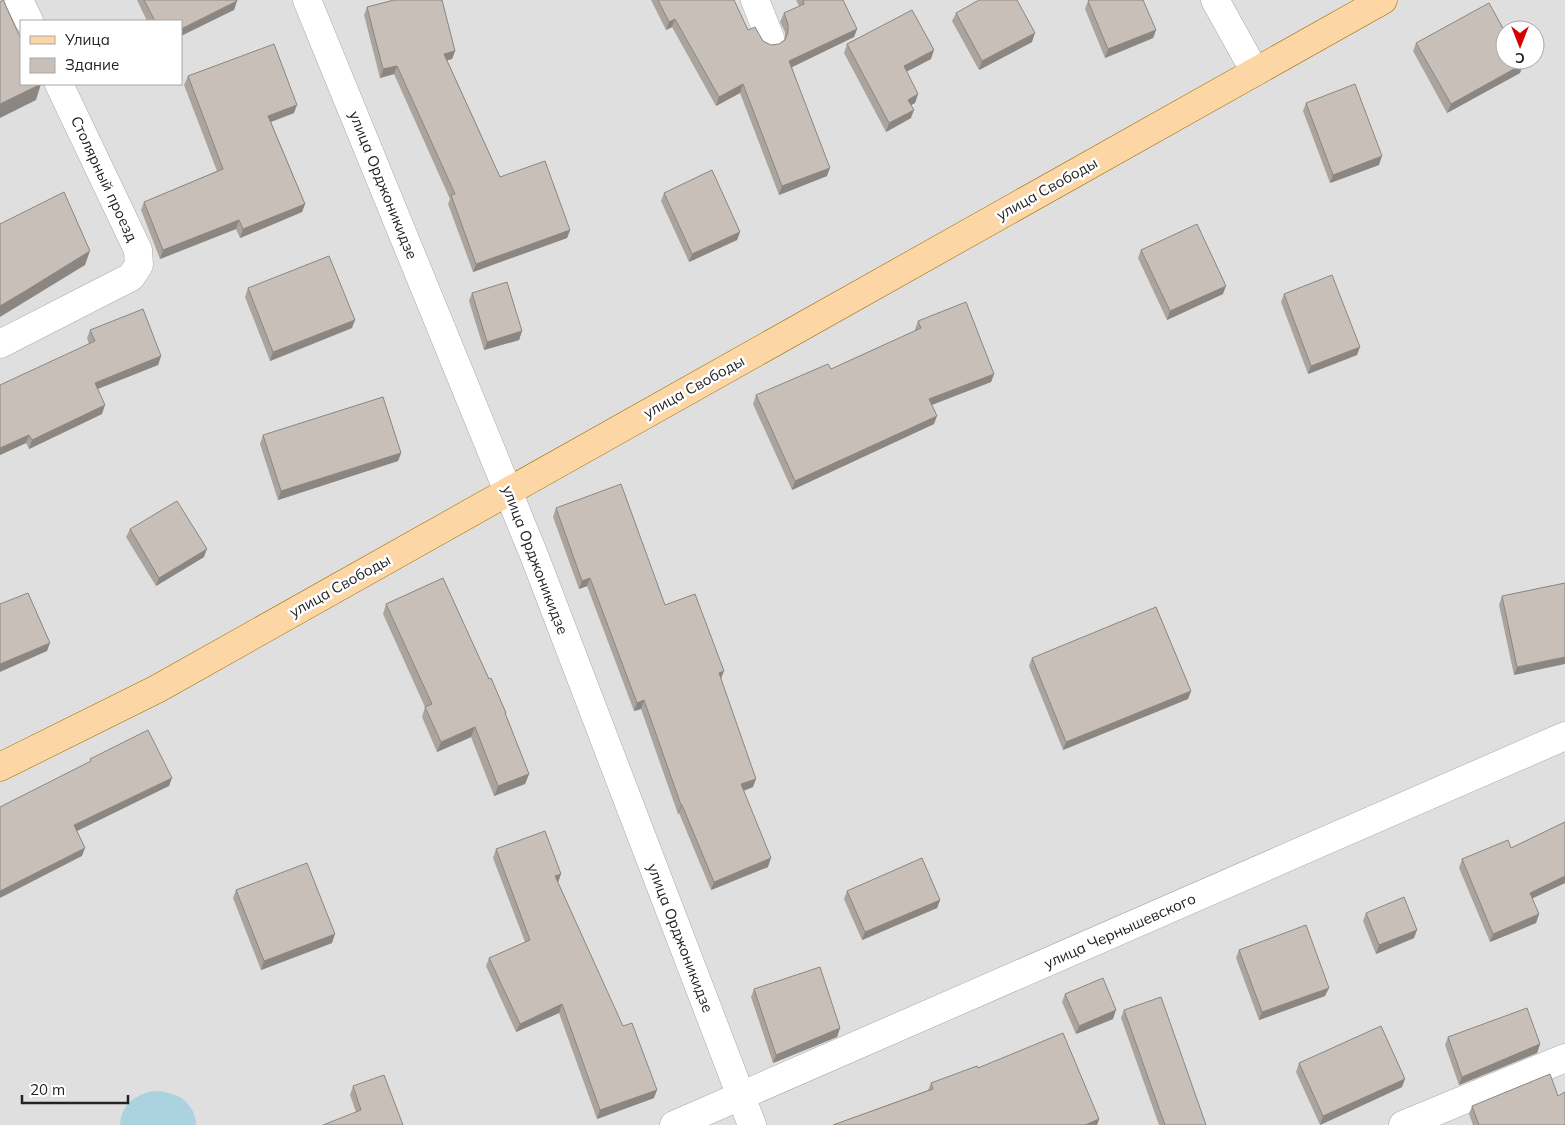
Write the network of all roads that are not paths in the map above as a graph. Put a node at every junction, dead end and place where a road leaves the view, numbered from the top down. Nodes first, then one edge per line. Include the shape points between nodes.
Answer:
1 (19, 0) edge
2 (307, 0) edge
3 (755, 0) edge
4 (1215, 0) edge
5 (1383, 0) edge
6 (29, 20) edge
7 (770, 38) dead end
8 (1256, 72) junction
9 (59, 85) edge
10 (0, 344) edge
11 (508, 492) junction
12 (1565, 736) edge
13 (0, 767) edge
14 (1565, 1058) edge
15 (741, 1097) junction
16 (674, 1125) edge
17 (752, 1125) edge
18 (1403, 1125) edge

1 - 6 street
2 - 11 street, улица Орджоникидзе
3 - 7 street
4 - 8 street
5 - 8 main road, улица Свободы
8 - 11 main road, улица Свободы
9 - 10 street, Столярный проезд via 138,250 139,265 131,277
11 - 13 main road, улица Свободы via 156,689
11 - 15 street, улица Орджоникидзе
12 - 15 street, улица Чернышевского
14 - 18 street
15 - 16 street, улица Чернышевского
15 - 17 street, улица Орджоникидзе

